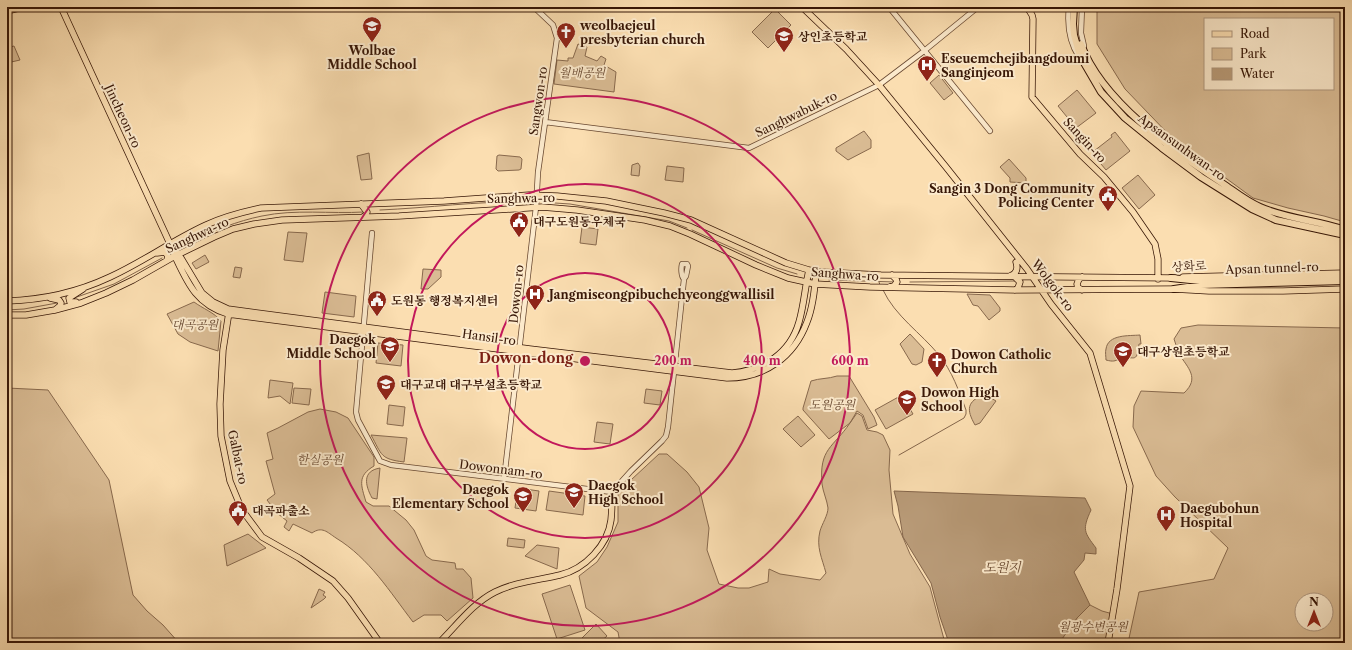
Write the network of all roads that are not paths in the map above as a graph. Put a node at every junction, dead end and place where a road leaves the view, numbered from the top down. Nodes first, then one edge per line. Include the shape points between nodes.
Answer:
1 (23, 7) edge
2 (61, 7) edge
3 (534, 7) edge
4 (802, 7) edge
5 (888, 7) edge
6 (978, 7) edge
7 (1027, 7) edge
8 (1069, 7) edge
9 (1076, 7) edge
10 (1082, 7) edge
11 (7, 11) edge
12 (924, 51) junction
13 (1089, 67) junction
14 (879, 85) junction
15 (545, 122) junction
16 (990, 131) dead end
17 (536, 195) junction
18 (522, 196) junction
19 (557, 196) junction
20 (361, 204) junction
21 (380, 204) junction
22 (523, 207) junction
23 (536, 207) junction
24 (555, 208) junction
25 (378, 216) junction
26 (363, 217) junction
27 (1345, 230) edge
28 (1329, 232) junction
29 (372, 233) dead end
30 (1345, 235) edge
31 (1345, 238) edge
32 (171, 247) junction
33 (152, 254) junction
34 (177, 255) junction
35 (167, 260) junction
36 (1016, 262) dead end
37 (796, 267) junction
38 (809, 270) junction
39 (816, 271) junction
40 (832, 273) junction
41 (1344, 273) edge
42 (892, 275) junction
43 (1012, 276) junction
44 (1033, 277) junction
45 (1082, 277) junction
46 (790, 278) junction
47 (1171, 278) junction
48 (684, 279) dead end
49 (1158, 279) junction
50 (1345, 281) edge
51 (806, 282) junction
52 (1201, 283) junction
53 (815, 284) junction
54 (832, 286) junction
55 (84, 287) junction
56 (890, 287) junction
57 (1041, 289) junction
58 (1174, 289) junction
59 (1345, 289) edge
60 (1015, 290) junction
61 (1082, 290) junction
62 (46, 297) junction
63 (92, 298) junction
64 (7, 301) edge
65 (55, 310) junction
66 (229, 312) junction
67 (7, 315) edge
68 (363, 330) junction
69 (519, 350) junction
70 (675, 369) junction
71 (504, 479) junction
72 (612, 492) junction
73 (380, 643) edge
74 (439, 643) edge
75 (1108, 643) edge

1 - 11 main road
2 - 32 main road, Jincheon-ro
3 - 15 street, Sangwon-ro via 553,25 557,38
4 - 14 main road, Wolgok-ro via 846,48
5 - 12 street
6 - 12 street, Sanghwabuk-ro
7 - 49 main road, Sangin-ro via 1033,19 1032,97 1133,212 1155,244
8 - 13 street via 1070,38 1075,50
9 - 13 highway, Apsansunhwan-ro via 1079,39
10 - 13 street via 1080,33 1090,59
12 - 14 street, Sanghwabuk-ro
12 - 16 street
13 - 27 highway, Apsansunhwan-ro via 1124,107 1154,133 1197,167 1248,200 1285,216
13 - 28 highway, Apsansunhwan-ro via 1101,92 1125,118 1201,177 1276,220
14 - 15 street, Sanghwabuk-ro via 749,148
14 - 44 main road, Wolgok-ro
15 - 17 street, Sangwon-ro
17 - 18 main road, Sanghwa-ro
17 - 19 main road, Sanghwa-ro
17 - 23 street, Sangwon-ro
18 - 21 main road, Sanghwa-ro
18 - 22 main road via 529,202
19 - 24 main road via 551,204
19 - 37 main road, Sanghwa-ro via 606,201 691,220
20 - 21 main road, Sanghwa-ro
20 - 26 main road via 367,212
20 - 32 main road, Sanghwa-ro via 261,208 238,213 207,224
21 - 25 main road via 373,210
22 - 23 main road, Sanghwa-ro
22 - 25 main road, Sanghwa-ro
23 - 24 main road, Sanghwa-ro
23 - 69 street, Dowon-ro
24 - 46 main road, Sanghwa-ro via 645,220 670,226
25 - 26 main road, Sanghwa-ro
26 - 34 main road, Sanghwa-ro via 282,220 254,224 233,229
28 - 30 highway, Apsansunhwan-ro
28 - 31 highway
29 - 68 street
32 - 33 main road, Sanghwa-ro
32 - 34 main road, Hansil-ro
32 - 35 main road via 171,256
33 - 35 main road via 165,252
33 - 55 main road, Sanghwa-ro via 110,277
34 - 35 main road, Sanghwa-ro
34 - 66 main road, Hansil-ro via 197,296 218,311
35 - 63 main road, Sanghwa-ro
36 - 43 main road via 1016,271
37 - 38 main road, Sanghwa-ro
37 - 46 main road via 800,275
38 - 39 main road, Sanghwa-ro
38 - 51 main road, Hansil-ro
39 - 40 main road, Sanghwa-ro
39 - 53 main road, Hansil-ro
40 - 42 main road, Sanghwa-ro
40 - 54 main road via 825,280
41 - 47 main road, 상화로
41 - 52 highway, Apsan tunnel-ro
42 - 43 main road, Sanghwa-ro
42 - 56 main road via 897,282
43 - 44 main road, Sanghwa-ro
43 - 60 main road via 1020,282
44 - 45 main road, 상화로
44 - 57 main road, Wolgok-ro
45 - 49 main road, 상화로
45 - 61 main road via 1077,284
46 - 51 main road, Sanghwa-ro
47 - 49 main road, 상화로
47 - 52 highway
48 - 70 street
50 - 52 highway, Apsan tunnel-ro
51 - 53 main road, Sanghwa-ro
51 - 70 main road, Hansil-ro via 803,308 795,333 785,348 769,362 751,370 732,373
52 - 58 highway
53 - 54 main road, Sanghwa-ro
53 - 70 main road, Hansil-ro via 808,321 799,341 781,360 769,368 740,378
54 - 56 main road, Sanghwa-ro
55 - 62 main road, Sanghwa-ro
55 - 63 main road via 70,296 69,300 73,302
56 - 60 main road, Sanghwa-ro
57 - 60 main road, Sanghwa-ro
57 - 61 main road, 상화로
57 - 75 main road, Wolgok-ro via 1090,353 1130,482
58 - 59 main road, 상화로
58 - 61 main road, 상화로
62 - 64 main road, Sanghwa-ro
62 - 65 main road via 59,300 60,306
63 - 65 main road, Sanghwa-ro
65 - 67 main road, Sanghwa-ro
66 - 68 main road, Hansil-ro
66 - 73 main road, Galbat-ro via 223,350 221,436 230,481 242,510 262,537 333,581
68 - 69 main road, Hansil-ro
68 - 71 street, Dowonnam-ro via 356,412 380,461 391,465
69 - 70 main road, Hansil-ro
69 - 71 street, Dowon-ro
70 - 72 street via 666,436
71 - 72 street, Dowonnam-ro
72 - 74 main road via 608,531 602,543 585,562 562,575 518,584 493,593 481,601

